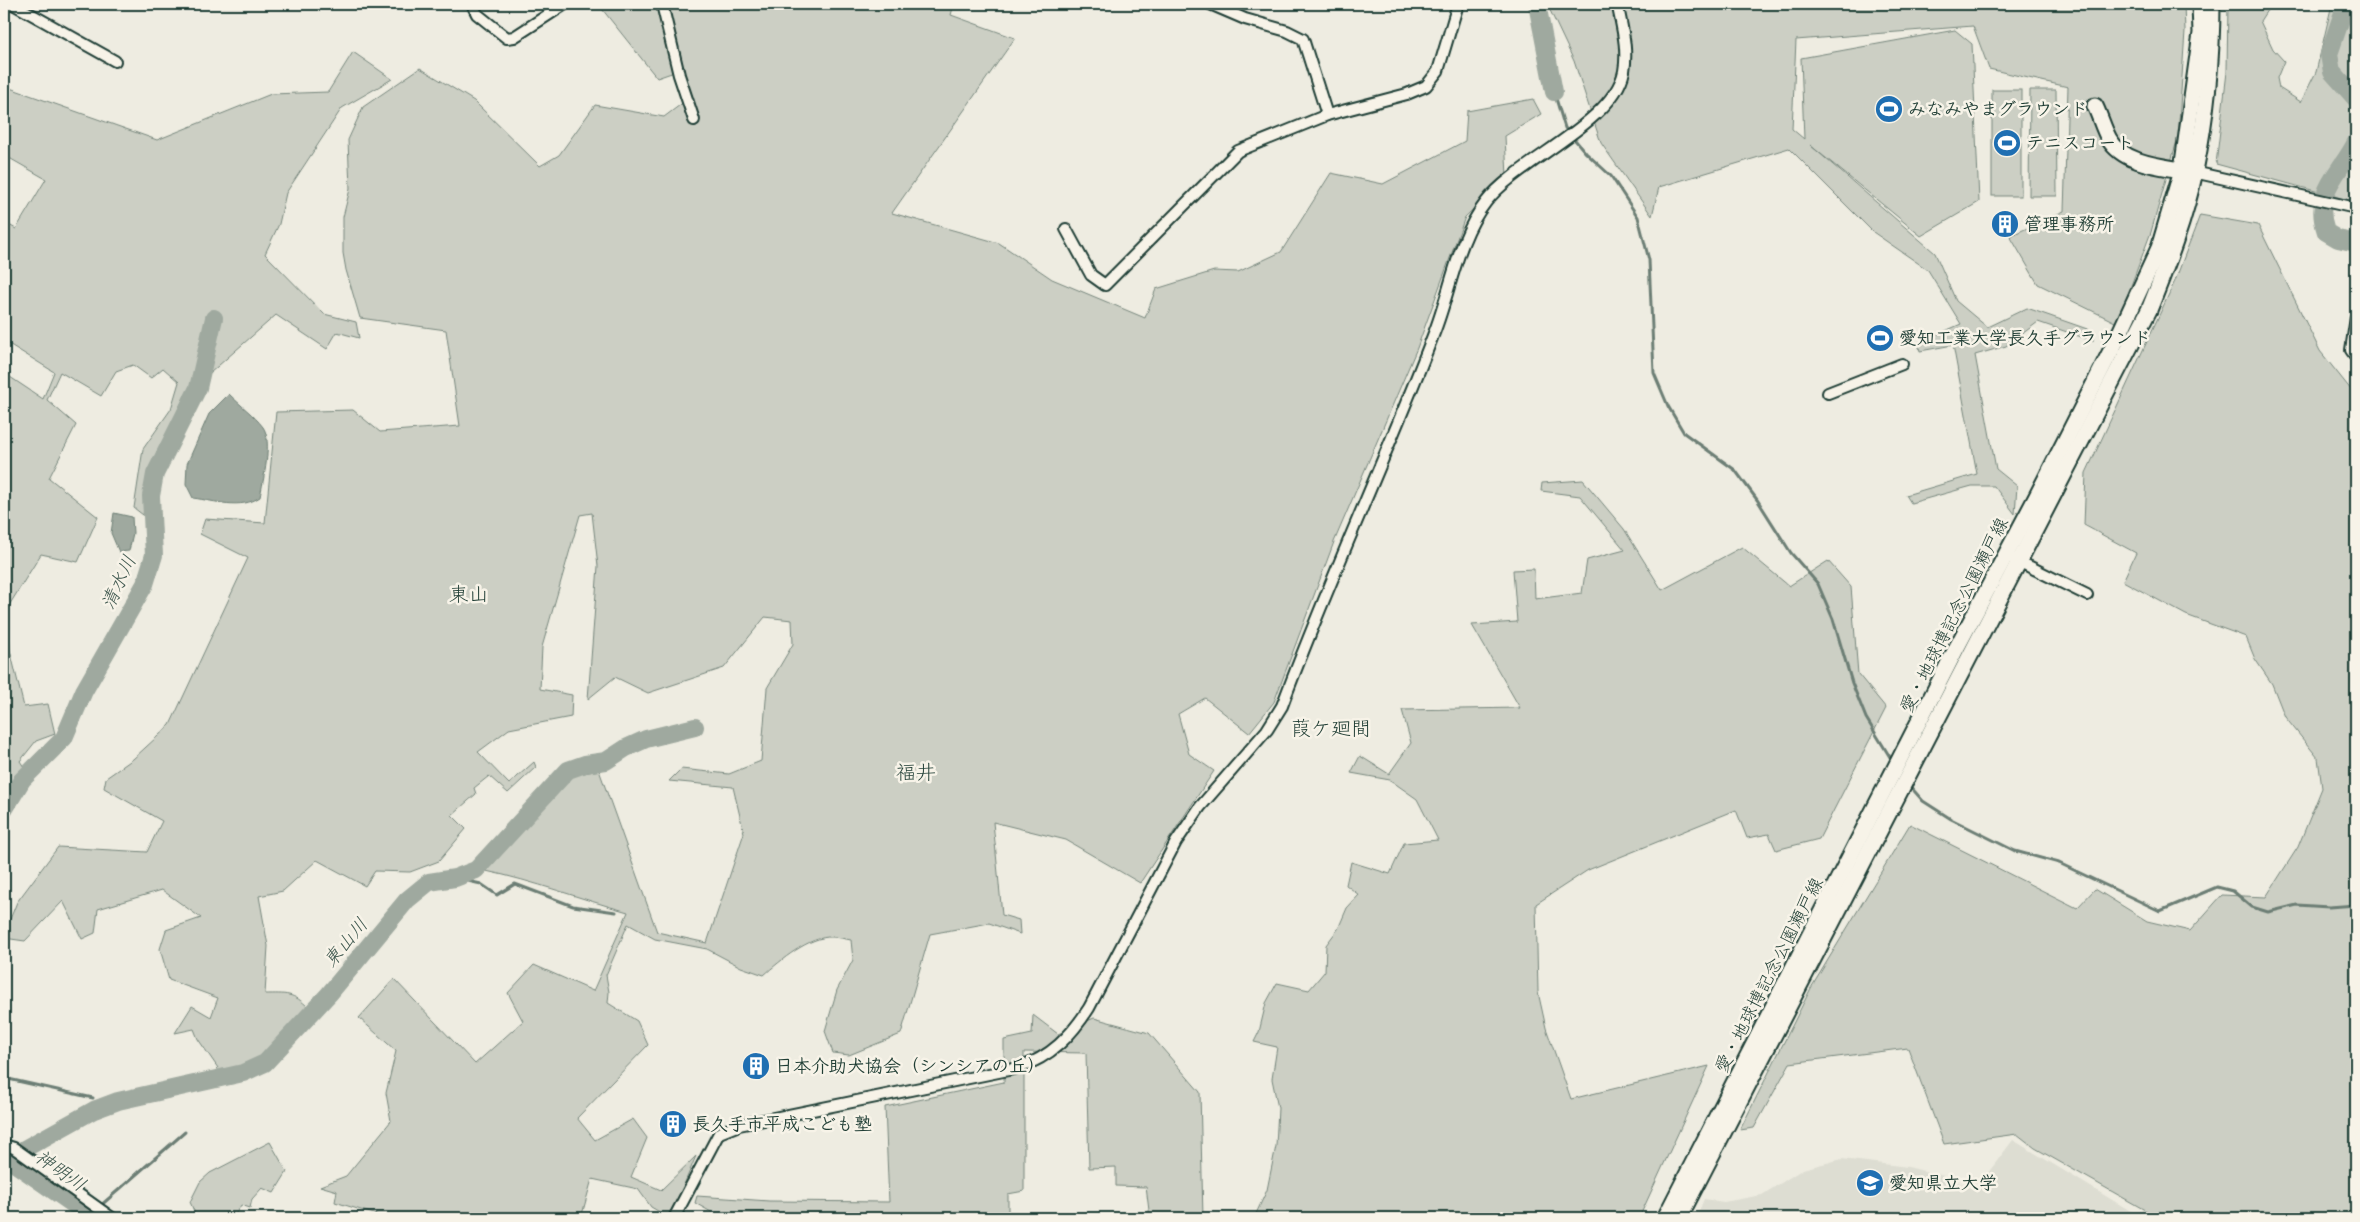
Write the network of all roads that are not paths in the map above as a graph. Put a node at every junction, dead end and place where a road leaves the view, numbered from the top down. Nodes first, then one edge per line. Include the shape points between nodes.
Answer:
1 (13, 4) edge
2 (472, 4) edge
3 (565, 4) edge
4 (662, 4) edge
5 (1210, 4) edge
6 (1458, 4) edge
7 (1615, 4) edge
8 (2200, 4) edge
9 (2212, 4) edge
10 (115, 61) dead end
11 (2096, 106) dead end
12 (1327, 115) junction
13 (694, 120) dead end
14 (2189, 171) junction
15 (2356, 208) edge
16 (1066, 229) dead end
17 (2356, 317) edge
18 (2356, 357) edge
19 (1902, 364) dead end
20 (1828, 393) dead end
21 (2012, 558) junction
22 (2087, 595) dead end
23 (1892, 791) junction
24 (4, 1145) edge
25 (112, 1218) edge
26 (674, 1218) edge
27 (1665, 1218) edge
28 (1680, 1218) edge

1 - 10 street
2 - 3 street via 477,14 507,38 514,37
4 - 13 street
5 - 12 street via 1303,39
6 - 12 street via 1438,71 1426,86
7 - 26 street via 1625,39 1624,72 1613,96 1585,123 1487,201 1475,219 1463,243 1435,331 1282,706 1268,730 1200,807 1176,842 1075,1030 1037,1062 1018,1068 739,1125 719,1133
8 - 14 main road, 愛・地球博記念公園瀬戸線 via 2201,33
9 - 14 main road, 愛・地球博記念公園瀬戸線 via 2210,53
11 - 14 main road via 2110,140 2124,154 2149,165
12 - 16 street via 1238,151 1105,285 1091,274
14 - 15 street
14 - 21 main road, 愛・地球博記念公園瀬戸線 via 2155,256
17 - 18 street via 2351,350
19 - 20 street
21 - 22 street
21 - 23 main road, 愛・地球博記念公園瀬戸線
23 - 27 main road, 愛・地球博記念公園瀬戸線
23 - 28 main road, 愛・地球博記念公園瀬戸線
24 - 25 street via 14,1148

